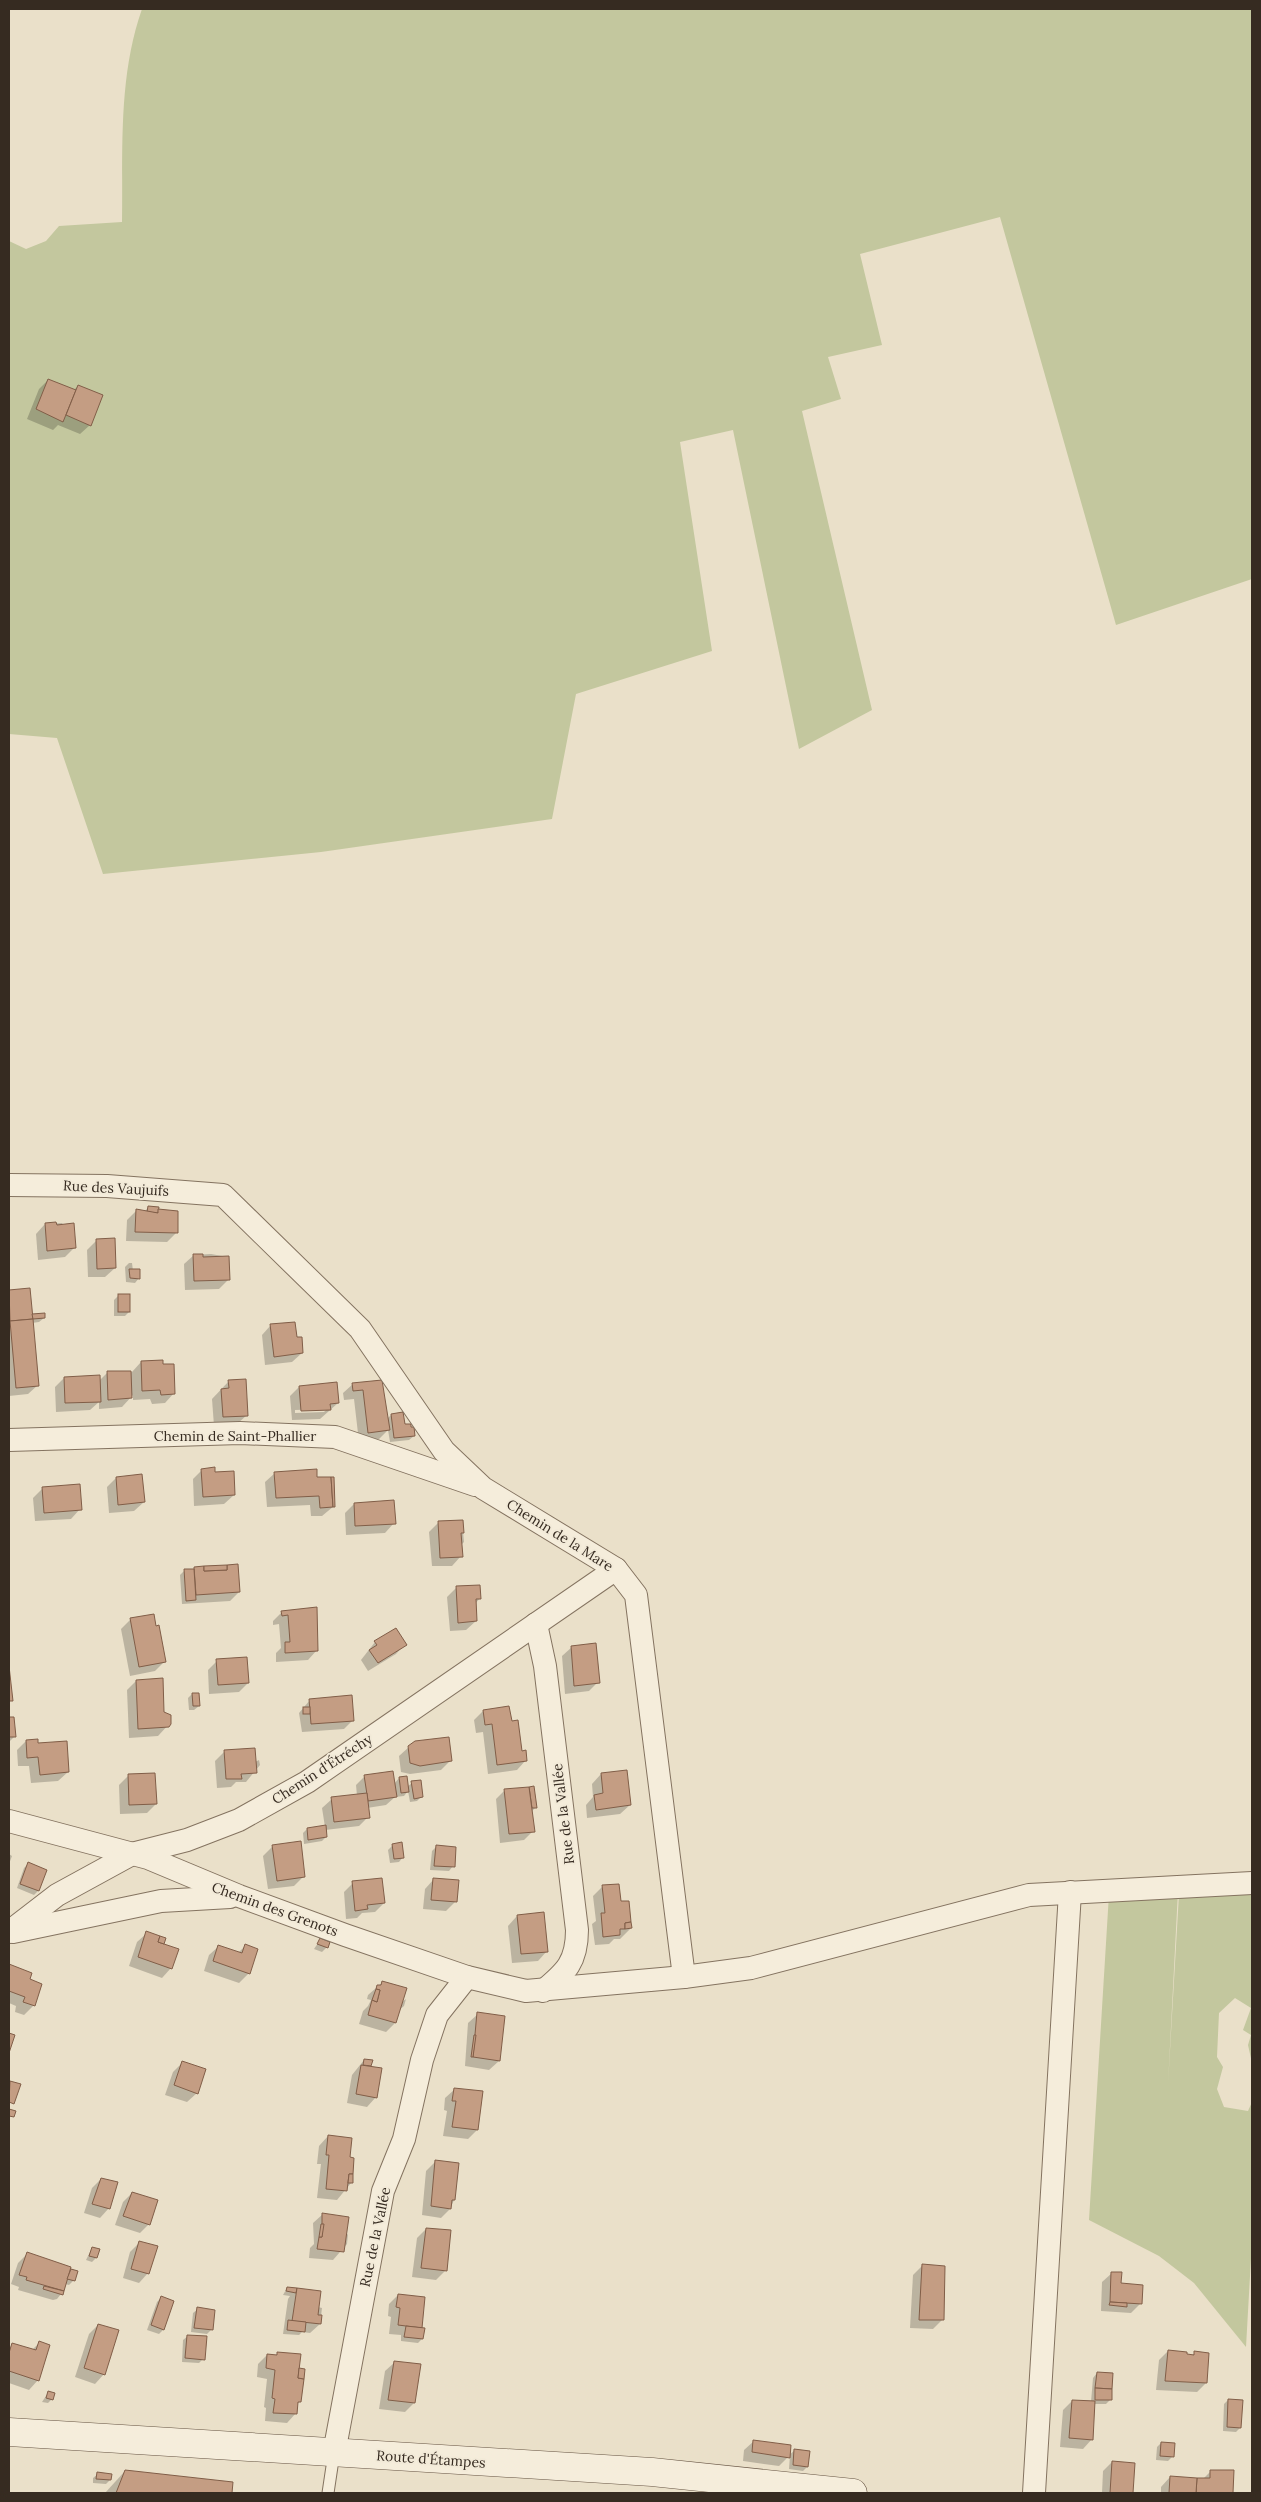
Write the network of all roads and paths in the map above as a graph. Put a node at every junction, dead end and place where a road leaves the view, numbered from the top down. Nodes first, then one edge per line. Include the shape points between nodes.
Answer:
1 (9, 1185) edge
2 (223, 1196) joint
3 (9, 1440) edge
4 (483, 1488) junction
5 (616, 1569) junction
6 (536, 1624) junction
7 (9, 1821) edge
8 (132, 1854) junction
9 (1252, 1882) edge
10 (1070, 1892) junction
11 (239, 1896) junction
12 (9, 1932) edge
13 (467, 1977) junction
14 (684, 1977) junction
15 (543, 1992) junction
16 (9, 2432) edge
17 (334, 2453) junction
18 (328, 2493) edge
19 (853, 2493) edge
20 (1034, 2493) edge

1 - 2 street, Rue des Vaujuifs via 107,1186
2 - 4 street, Chemin de la Mare via 360,1329 444,1451
3 - 4 street, Chemin de Saint-Phallier via 240,1433 335,1437
4 - 5 street, Chemin de la Mare
5 - 6 street, Chemin d'Étréchy
5 - 14 street, Chemin de la Mare via 636,1595
6 - 8 street, Chemin d'Étréchy via 307,1782 238,1820 187,1840
6 - 15 street, Rue de la Vallée via 545,1666 577,1930 577,1948 571,1964
7 - 8 street, Chemin des Grenots
8 - 11 street, Chemin des Grenots
8 - 12 street, Chemin d'Étréchy via 57,1895
9 - 10 street, Chemin des Grenots
10 - 14 street, Chemin des Grenots via 1029,1895 751,1968
10 - 20 street
11 - 12 street via 160,1901
11 - 13 street, Chemin des Grenots
13 - 15 street, Chemin des Grenots
13 - 17 street, Rue de la Vallée via 437,2015 422,2060 404,2139 383,2191
14 - 15 street, Chemin des Grenots
16 - 17 main road, Route d'Étampes
17 - 18 lane
17 - 19 main road, Route d'Étampes via 652,2472

